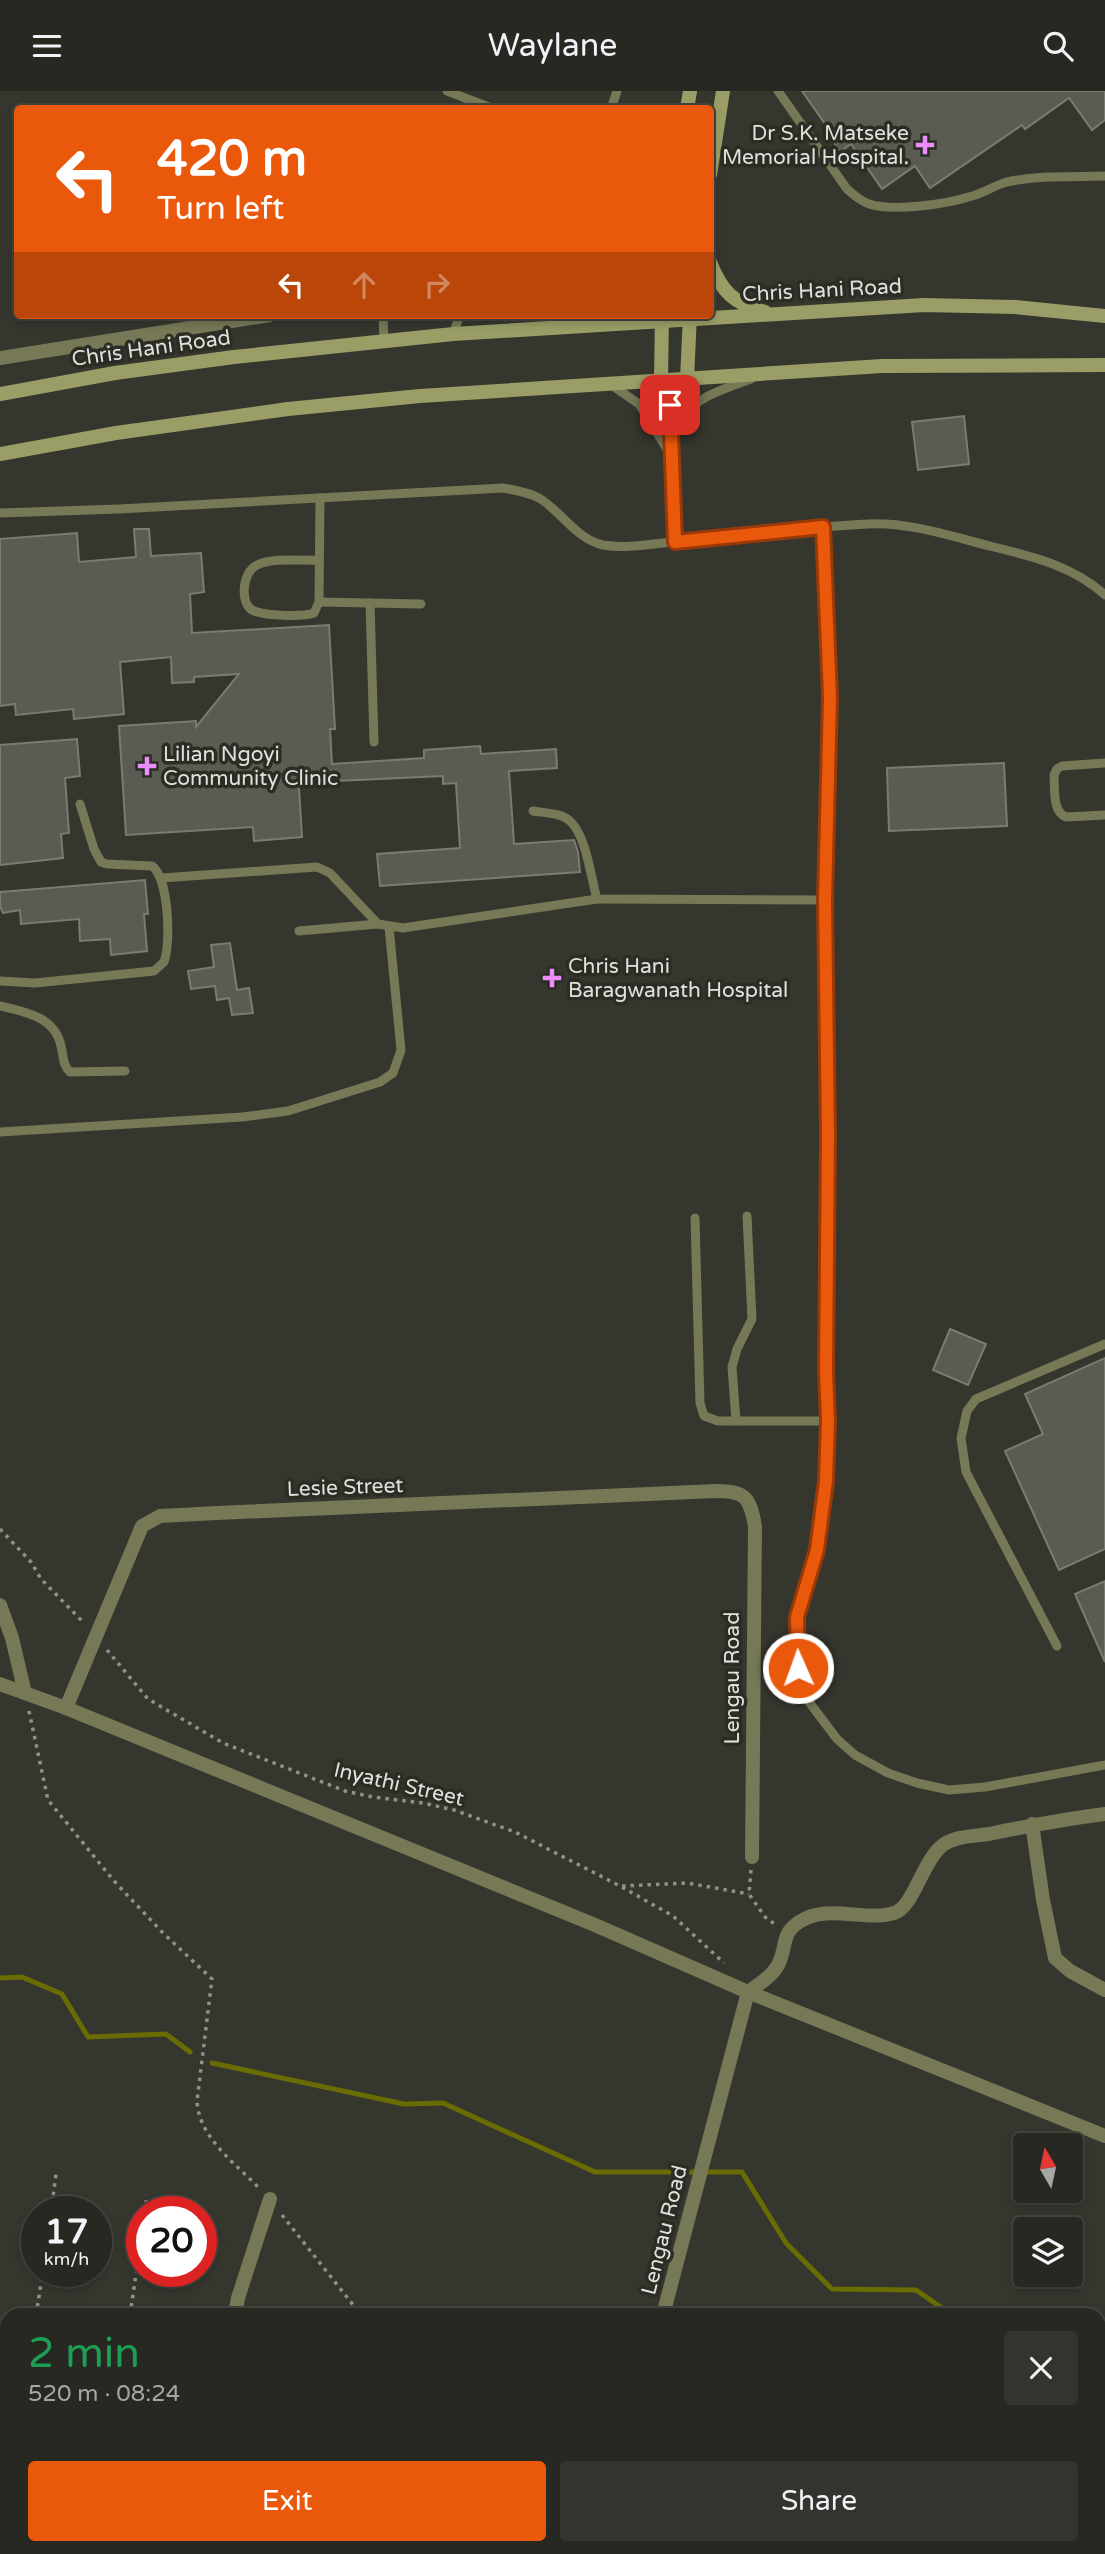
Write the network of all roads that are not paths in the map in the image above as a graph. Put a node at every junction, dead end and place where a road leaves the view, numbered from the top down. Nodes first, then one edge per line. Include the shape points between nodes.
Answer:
1 (447, 91) edge
2 (723, 91) edge
3 (778, 91) edge
4 (484, 105) edge
5 (714, 149) edge
6 (1105, 176) edge
7 (714, 273) edge
8 (777, 315) junction
9 (714, 316) edge
10 (1105, 316) edge
11 (245, 319) edge
12 (383, 319) edge
13 (459, 319) edge
14 (590, 319) edge
15 (652, 319) edge
16 (662, 319) edge
17 (690, 319) edge
18 (573, 327) junction
19 (453, 334) junction
20 (384, 341) junction
21 (0, 358) edge
22 (1105, 365) edge
23 (763, 374) junction
24 (687, 379) junction
25 (661, 380) junction
26 (609, 384) junction
27 (0, 394) edge
28 (670, 405) junction
29 (670, 427) junction
30 (0, 454) edge
31 (671, 455) junction
32 (320, 498) junction
33 (0, 513) edge
34 (823, 527) junction
35 (675, 542) junction
36 (318, 560) junction
37 (1105, 595) edge
38 (319, 602) junction
39 (370, 603) junction
40 (421, 604) dead end
41 (374, 742) dead end
42 (1105, 763) edge
43 (80, 804) dead end
44 (533, 811) dead end
45 (1105, 815) edge
46 (162, 878) junction
47 (597, 899) junction
48 (825, 900) junction
49 (378, 924) junction
50 (389, 927) junction
51 (299, 931) dead end
52 (0, 981) edge
53 (0, 1006) edge
54 (125, 1071) dead end
55 (0, 1132) edge
56 (747, 1216) dead end
57 (695, 1218) dead end
58 (1105, 1344) edge
59 (736, 1421) junction
60 (828, 1421) junction
61 (747, 1500) joint
62 (0, 1605) edge
63 (1057, 1646) dead end
64 (0, 1684) edge
65 (25, 1693) junction
66 (66, 1708) junction
67 (1105, 1765) edge
68 (1105, 1814) edge
69 (1032, 1824) junction
70 (752, 1857) road end
71 (1105, 1990) edge
72 (748, 1992) junction
73 (1105, 2136) edge
74 (270, 2199) road end
75 (236, 2308) edge
76 (665, 2308) edge

1 - 4 lane
2 - 5 main road
3 - 6 lane via 847,189 873,205 956,201 1019,180
7 - 8 main road via 741,304
8 - 9 main road, Chris Hani Road
8 - 10 main road, Chris Hani Road via 924,305 1015,307
11 - 21 street
12 - 20 lane
13 - 19 lane
14 - 18 main road
15 - 18 main road, Chris Hani Road
16 - 25 main road
17 - 24 main road
18 - 19 main road, Chris Hani Road
19 - 20 main road, Chris Hani Road
20 - 27 main road, Chris Hani Road via 116,373
22 - 23 main road via 918,365
23 - 24 main road
23 - 29 lane via 707,394
24 - 25 main road
24 - 28 lane
25 - 26 main road
25 - 28 lane
26 - 30 main road via 288,409
26 - 31 lane via 639,404
28 - 29 lane
29 - 31 lane
31 - 35 lane
32 - 33 lane
32 - 35 lane via 503,488 540,499 577,531 602,545
32 - 36 lane
34 - 35 lane
34 - 37 lane via 879,524 922,530 1048,561
34 - 48 lane via 830,697
36 - 38 lane
36 - 38 lane via 265,562 248,572 244,585 253,611 307,616
38 - 39 lane
39 - 40 lane
39 - 41 lane
42 - 45 lane via 1062,765 1054,775 1061,815
43 - 46 lane via 101,862 152,866
44 - 47 lane via 571,821 581,838
46 - 49 lane via 317,867 330,873
46 - 52 lane via 169,949 161,967 35,983
47 - 48 lane
47 - 50 lane
48 - 60 lane
49 - 50 lane
49 - 51 lane
50 - 55 lane via 401,1050 393,1073 380,1082 288,1111
53 - 54 lane via 50,1023 70,1072
56 - 59 lane via 752,1319 732,1367
57 - 59 lane via 700,1403 705,1416
58 - 63 lane via 976,1399 963,1422 966,1472
59 - 60 lane
60 - 67 lane via 817,1550 797,1617 798,1668 806,1698 821,1721 855,1755 888,1773 948,1790
61 - 66 street, Lesie Street via 737,1493 716,1491 160,1516 142,1526
61 - 70 street, Lengau Road via 755,1526
62 - 65 street
64 - 65 street
65 - 66 street
66 - 72 street
68 - 69 street
69 - 71 street via 1055,1958
69 - 72 street via 945,1843 929,1859 902,1910 819,1914 801,1920 787,1932 779,1964
72 - 73 street
72 - 76 street, Lengau Road
74 - 75 street

